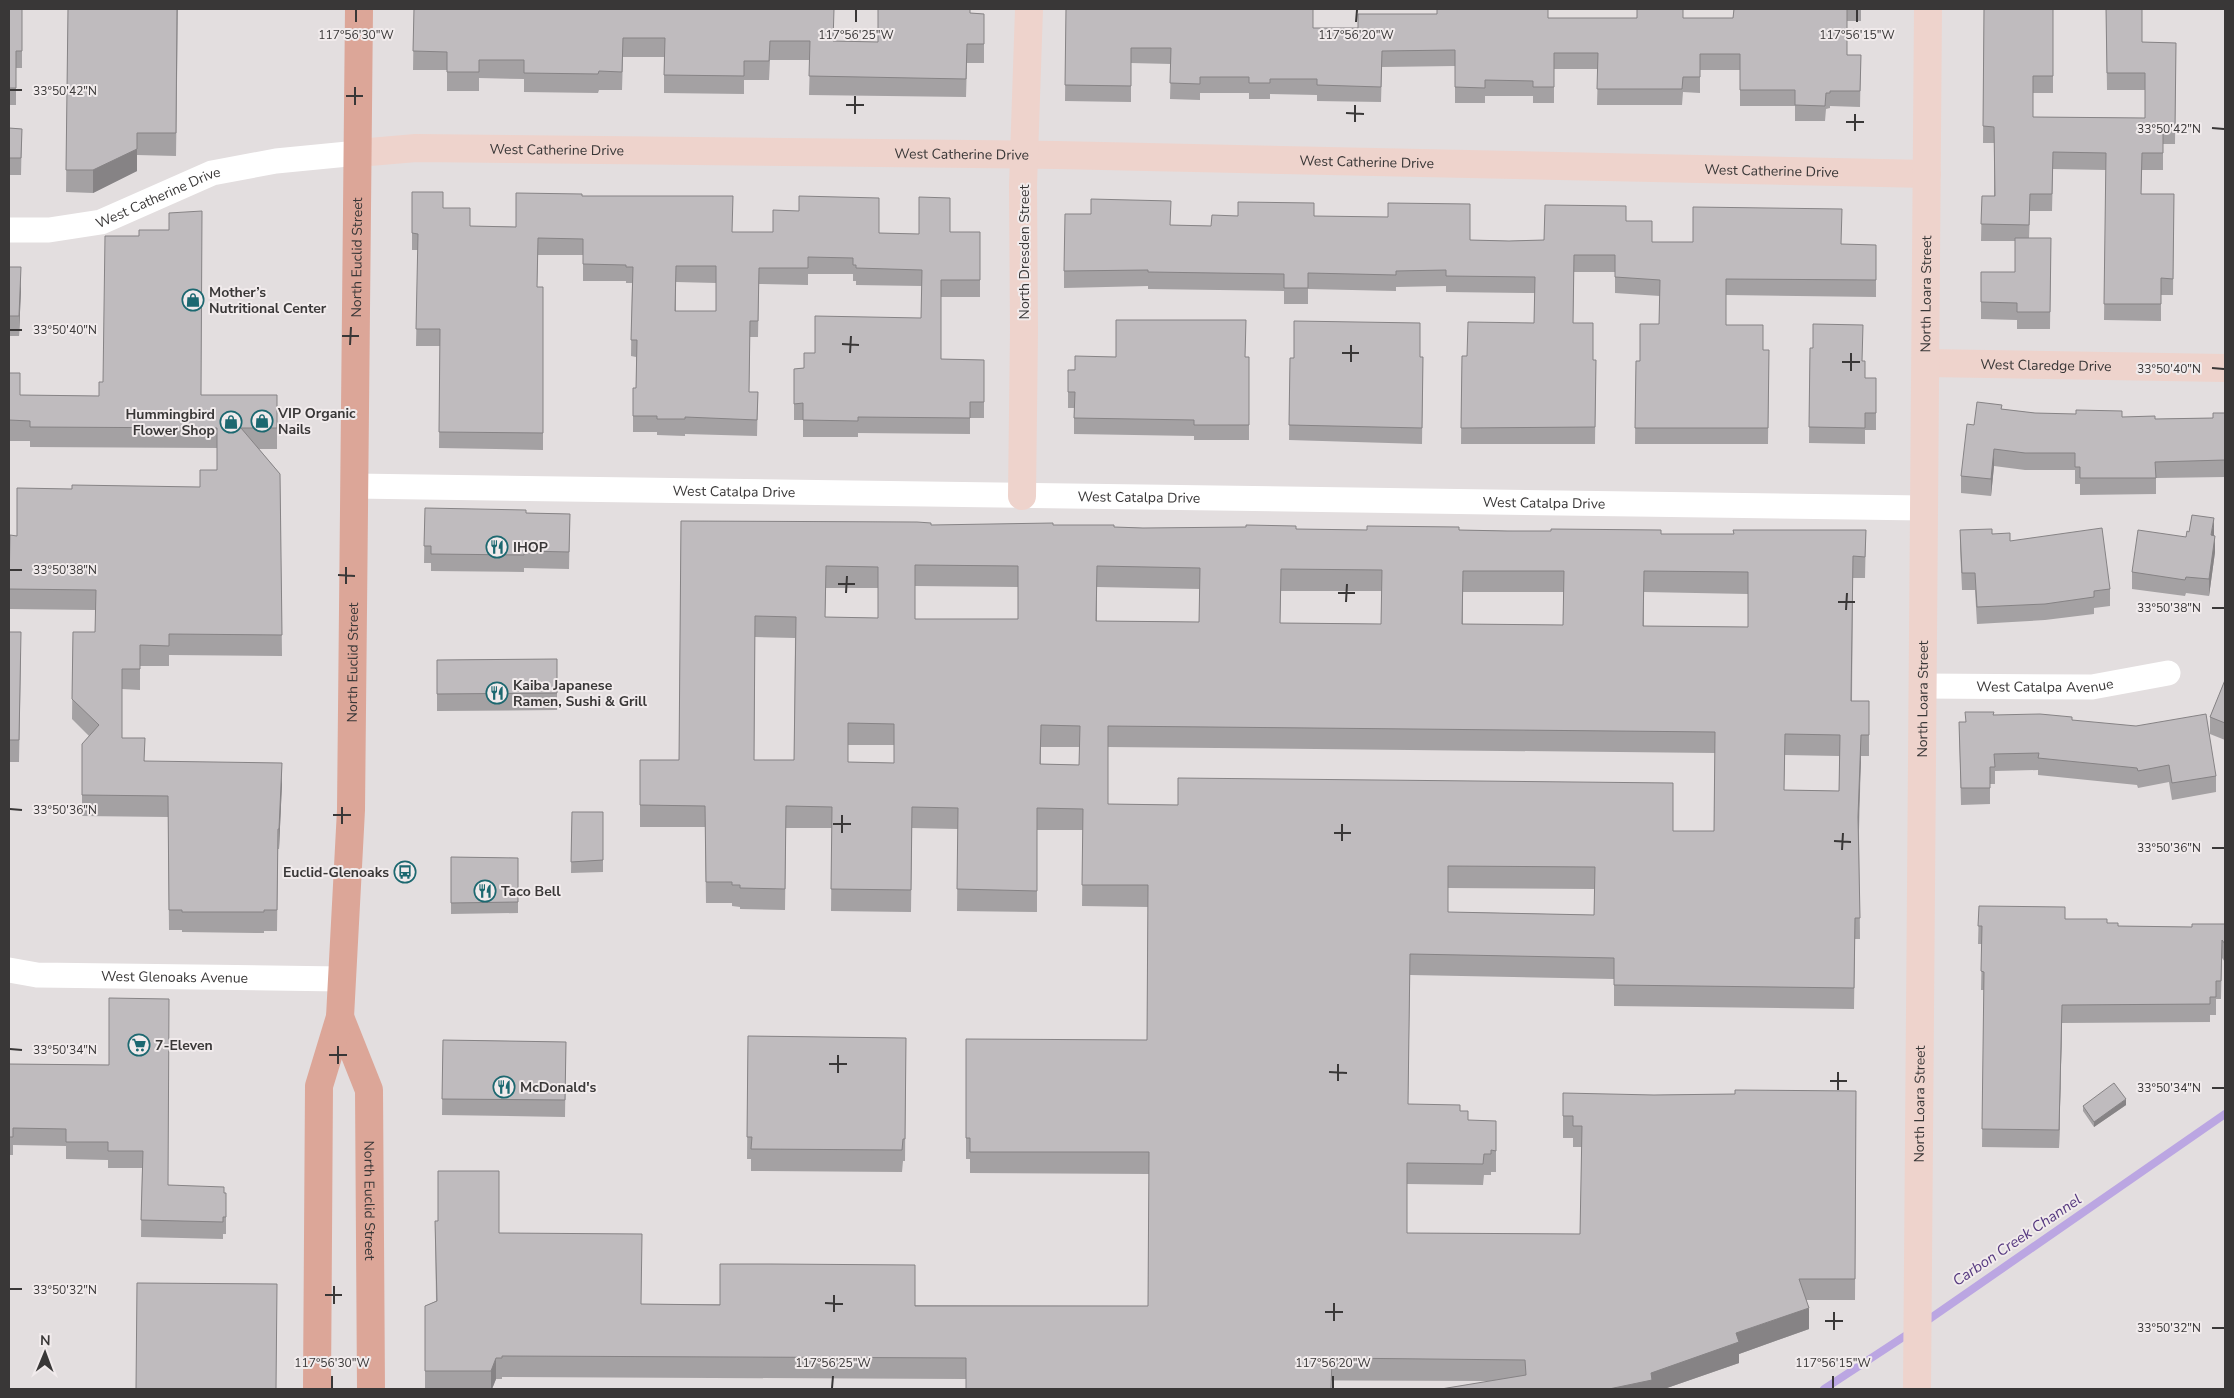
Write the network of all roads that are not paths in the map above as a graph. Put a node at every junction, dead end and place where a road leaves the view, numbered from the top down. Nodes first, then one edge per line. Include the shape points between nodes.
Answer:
1 (359, 9) edge
2 (1029, 9) edge
3 (1928, 9) edge
4 (358, 153) junction
5 (1024, 155) junction
6 (1927, 174) junction
7 (9, 230) edge
8 (1926, 363) junction
9 (2225, 368) edge
10 (354, 486) junction
11 (1022, 496) junction
12 (1924, 508) junction
13 (2168, 673) dead end
14 (1923, 686) junction
15 (9, 970) edge
16 (342, 979) junction
17 (340, 1017) junction
18 (1917, 1380) edge
19 (319, 1386) edge
20 (371, 1389) edge

1 - 4 main road, North Euclid Street
2 - 5 street, North Dresden Street
3 - 6 street, North Loara Street
4 - 5 street, West Catherine Drive via 416,148
4 - 7 street, West Catherine Drive via 276,161 212,173 101,222 49,230
4 - 10 main road, North Euclid Street
5 - 6 street, West Catherine Drive
5 - 11 street, North Dresden Street
6 - 8 street, North Loara Street
8 - 9 street, West Claredge Drive
8 - 12 street, North Loara Street
10 - 11 street, West Catalpa Drive
10 - 16 main road, North Euclid Street via 351,810
11 - 12 street, West Catalpa Drive
12 - 14 street, North Loara Street
13 - 14 street, West Catalpa Avenue via 2092,687
14 - 18 street, North Loara Street
15 - 16 street, West Glenoaks Avenue via 37,975
16 - 17 main road, North Euclid Street
17 - 19 main road, North Euclid Street via 318,1086
17 - 20 main road, North Euclid Street via 369,1090

